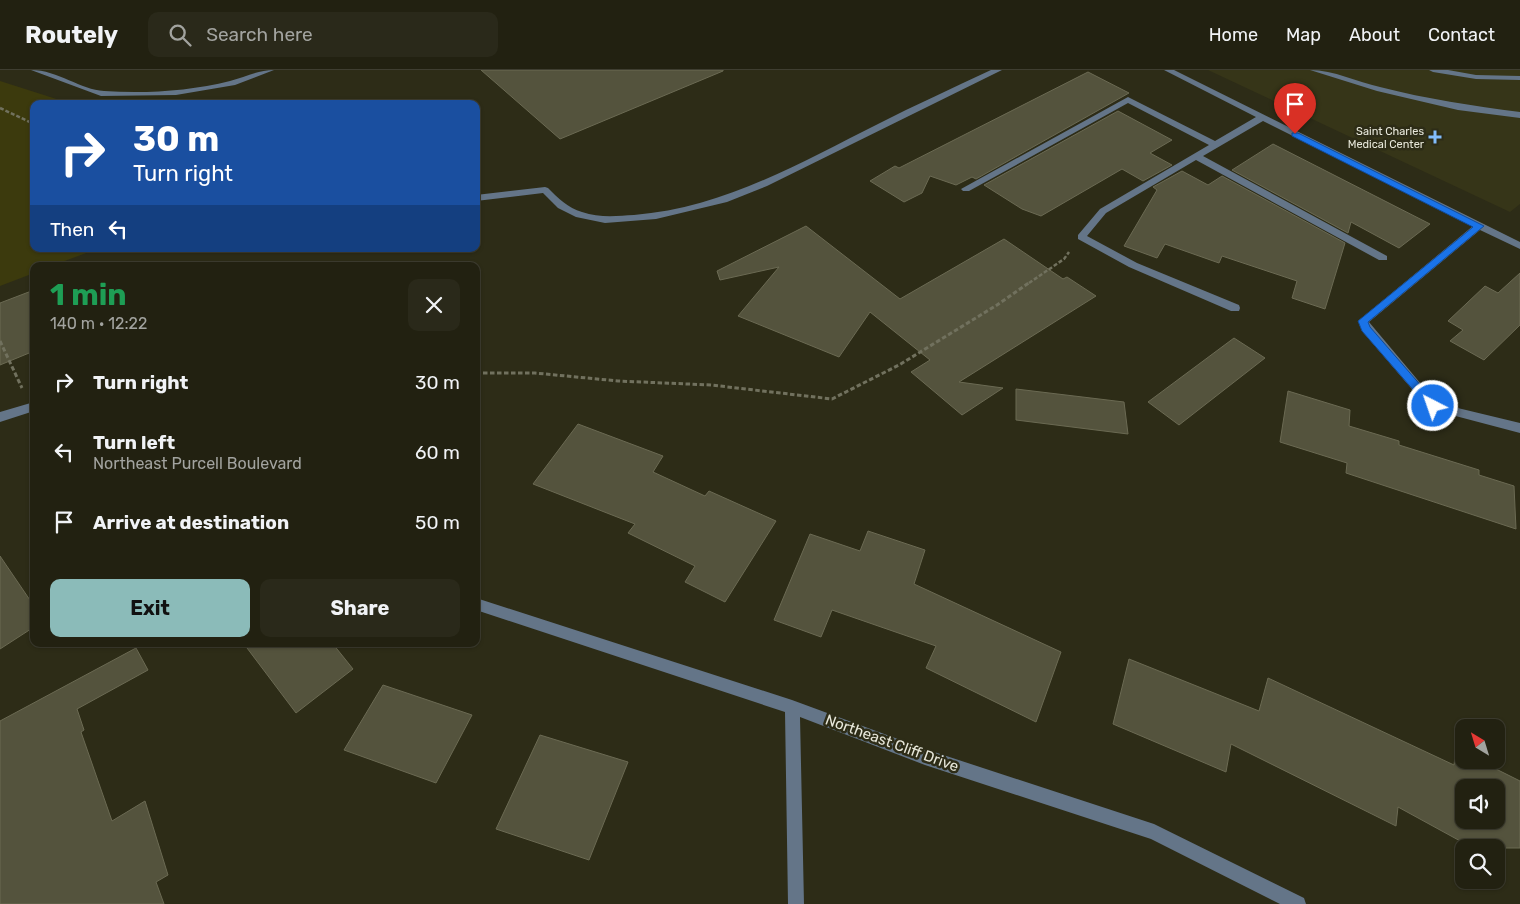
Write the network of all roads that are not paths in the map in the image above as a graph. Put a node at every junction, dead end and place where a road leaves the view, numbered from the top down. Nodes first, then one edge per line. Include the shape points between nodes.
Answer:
1 (35, 70) edge
2 (270, 70) edge
3 (998, 70) edge
4 (1168, 70) edge
5 (1314, 70) edge
6 (1433, 70) edge
7 (1520, 78) edge
8 (1520, 114) edge
9 (1261, 118) junction
10 (1215, 145) junction
11 (1196, 156) junction
12 (966, 189) dead end
13 (480, 198) edge
14 (1480, 226) junction
15 (1520, 246) edge
16 (1383, 258) dead end
17 (1235, 308) dead end
18 (30, 407) edge
19 (0, 418) edge
20 (1520, 428) edge
21 (480, 605) edge
22 (792, 707) junction
23 (796, 904) edge
24 (1298, 904) edge

1 - 2 street via 100,94 176,93 232,83
3 - 13 street via 764,184 724,200 656,216 605,220 579,215 561,206 545,190
4 - 9 street
5 - 8 street via 1377,89 1458,107
6 - 7 street via 1476,77
9 - 10 street
9 - 14 street
10 - 11 street
10 - 12 street via 1128,100
11 - 16 street
11 - 17 street via 1103,211 1081,237 1133,265
14 - 15 street
14 - 20 street via 1363,321 1433,406
18 - 19 street
21 - 22 street, Northeast Cliff Drive
22 - 23 street
22 - 24 street, Northeast Cliff Drive via 925,757 1154,832

